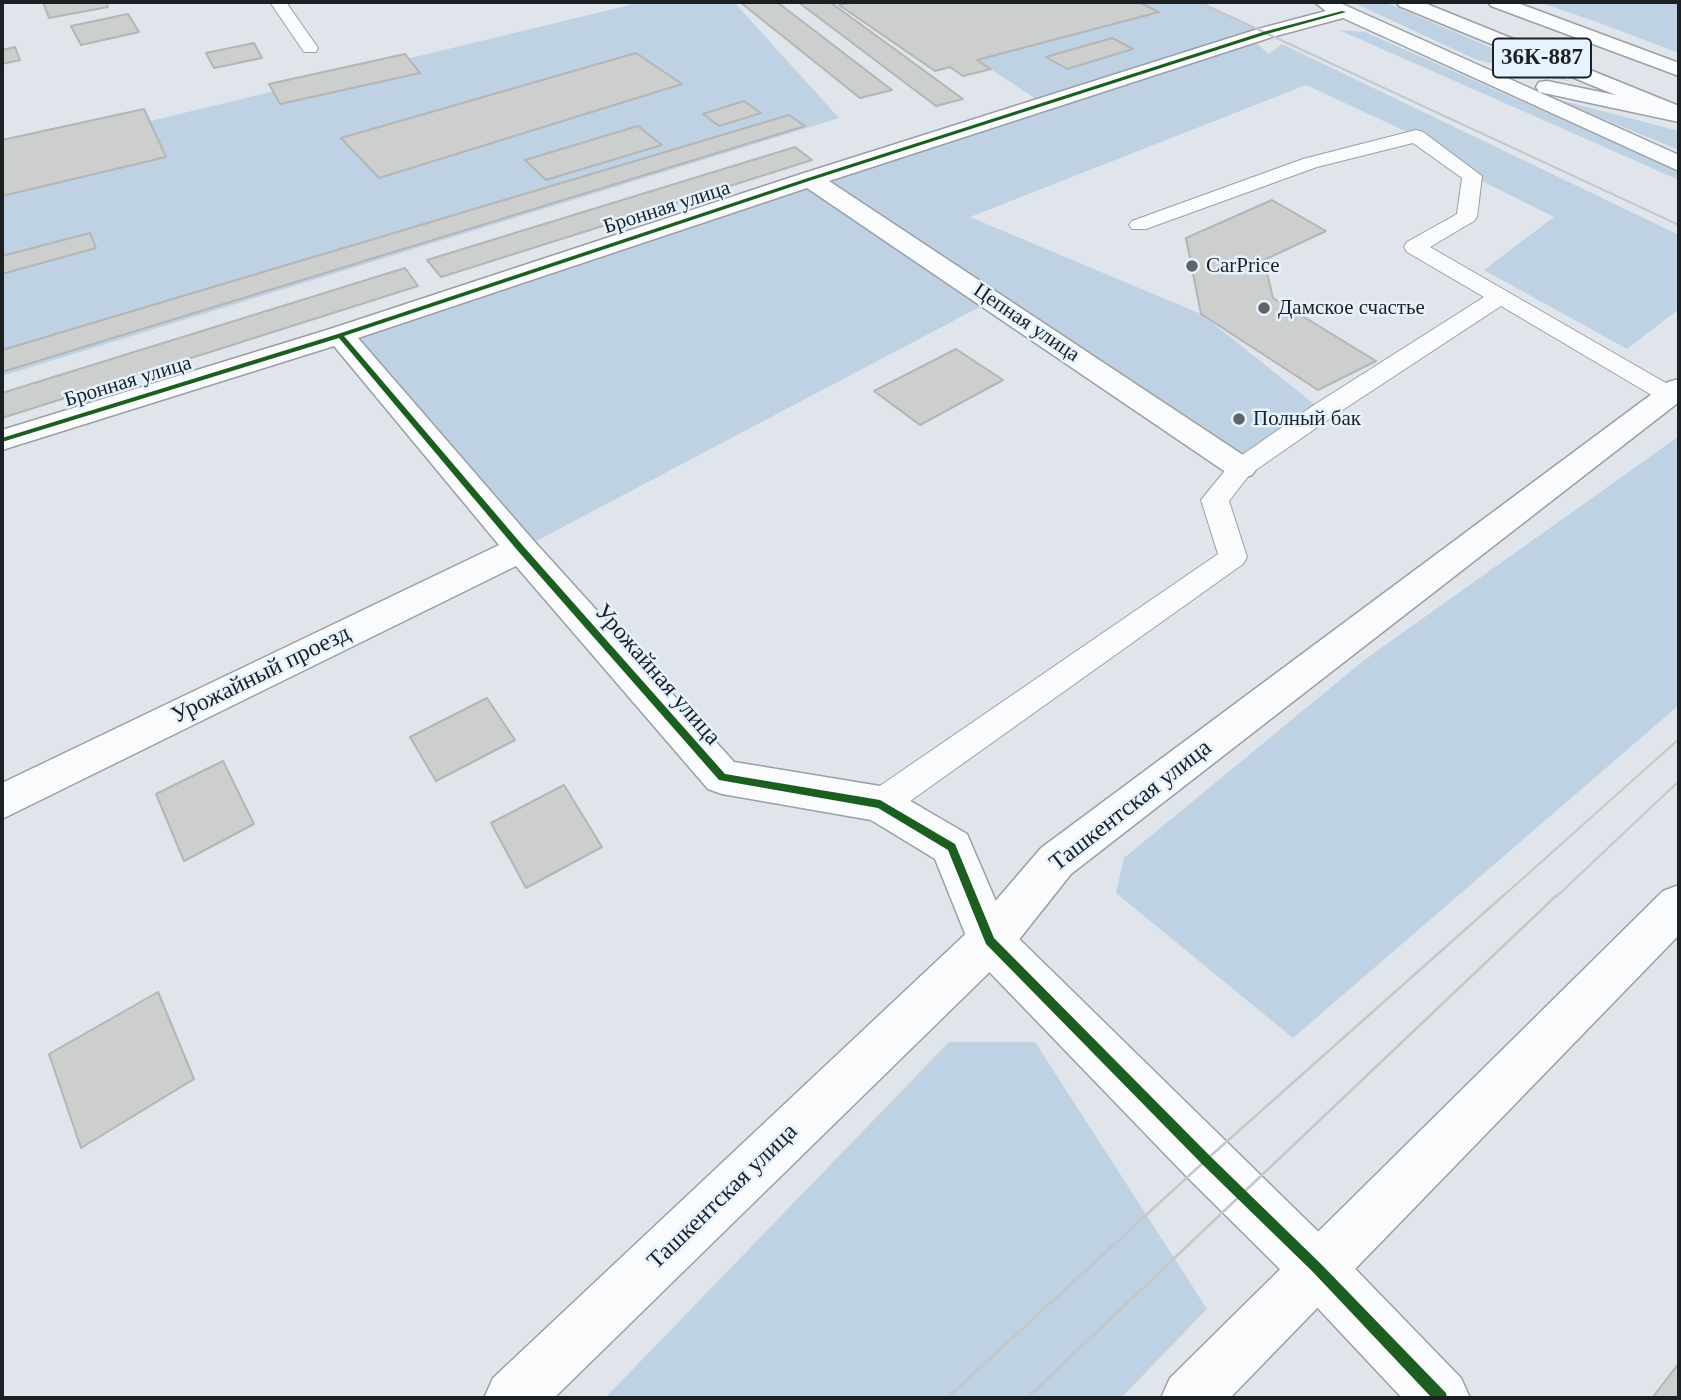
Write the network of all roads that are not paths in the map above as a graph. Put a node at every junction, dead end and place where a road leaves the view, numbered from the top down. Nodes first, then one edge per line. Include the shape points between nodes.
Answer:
1 (278, 2) edge
2 (1405, 2) edge
3 (1498, 2) edge
4 (1334, 7) edge
5 (310, 48) dead end
6 (1470, 70) junction
7 (1679, 70) edge
8 (1679, 114) edge
9 (1679, 164) edge
10 (810, 178) junction
11 (1139, 225) dead end
12 (1500, 297) junction
13 (340, 334) junction
14 (1674, 391) edge
15 (2, 440) edge
16 (1241, 468) junction
17 (521, 549) junction
18 (2, 802) edge
19 (880, 804) junction
20 (1679, 905) edge
21 (990, 941) junction
22 (1317, 1268) junction
23 (513, 1398) edge
24 (1191, 1398) edge
25 (1441, 1398) edge

1 - 5 lane
2 - 8 street, 36К-887
3 - 7 street, 36К-887
4 - 6 street
4 - 10 street, Бронная улица
6 - 8 street
6 - 9 street
10 - 13 street, Бронная улица
10 - 16 street, Цепная улица
11 - 12 lane via 1310,163 1416,136 1472,176 1468,217 1415,247
12 - 14 lane
12 - 16 lane
13 - 15 street, Бронная улица
13 - 17 street, Урожайная улица
14 - 21 street, Ташкентская улица via 1056,861
16 - 19 lane via 1215,500 1233,557
17 - 18 street, Урожайный проезд
17 - 19 street, Урожайная улица via 722,777
19 - 21 street, Урожайная улица via 952,847
20 - 22 street
21 - 22 street
21 - 23 street, Ташкентская улица
22 - 24 street
22 - 25 street

